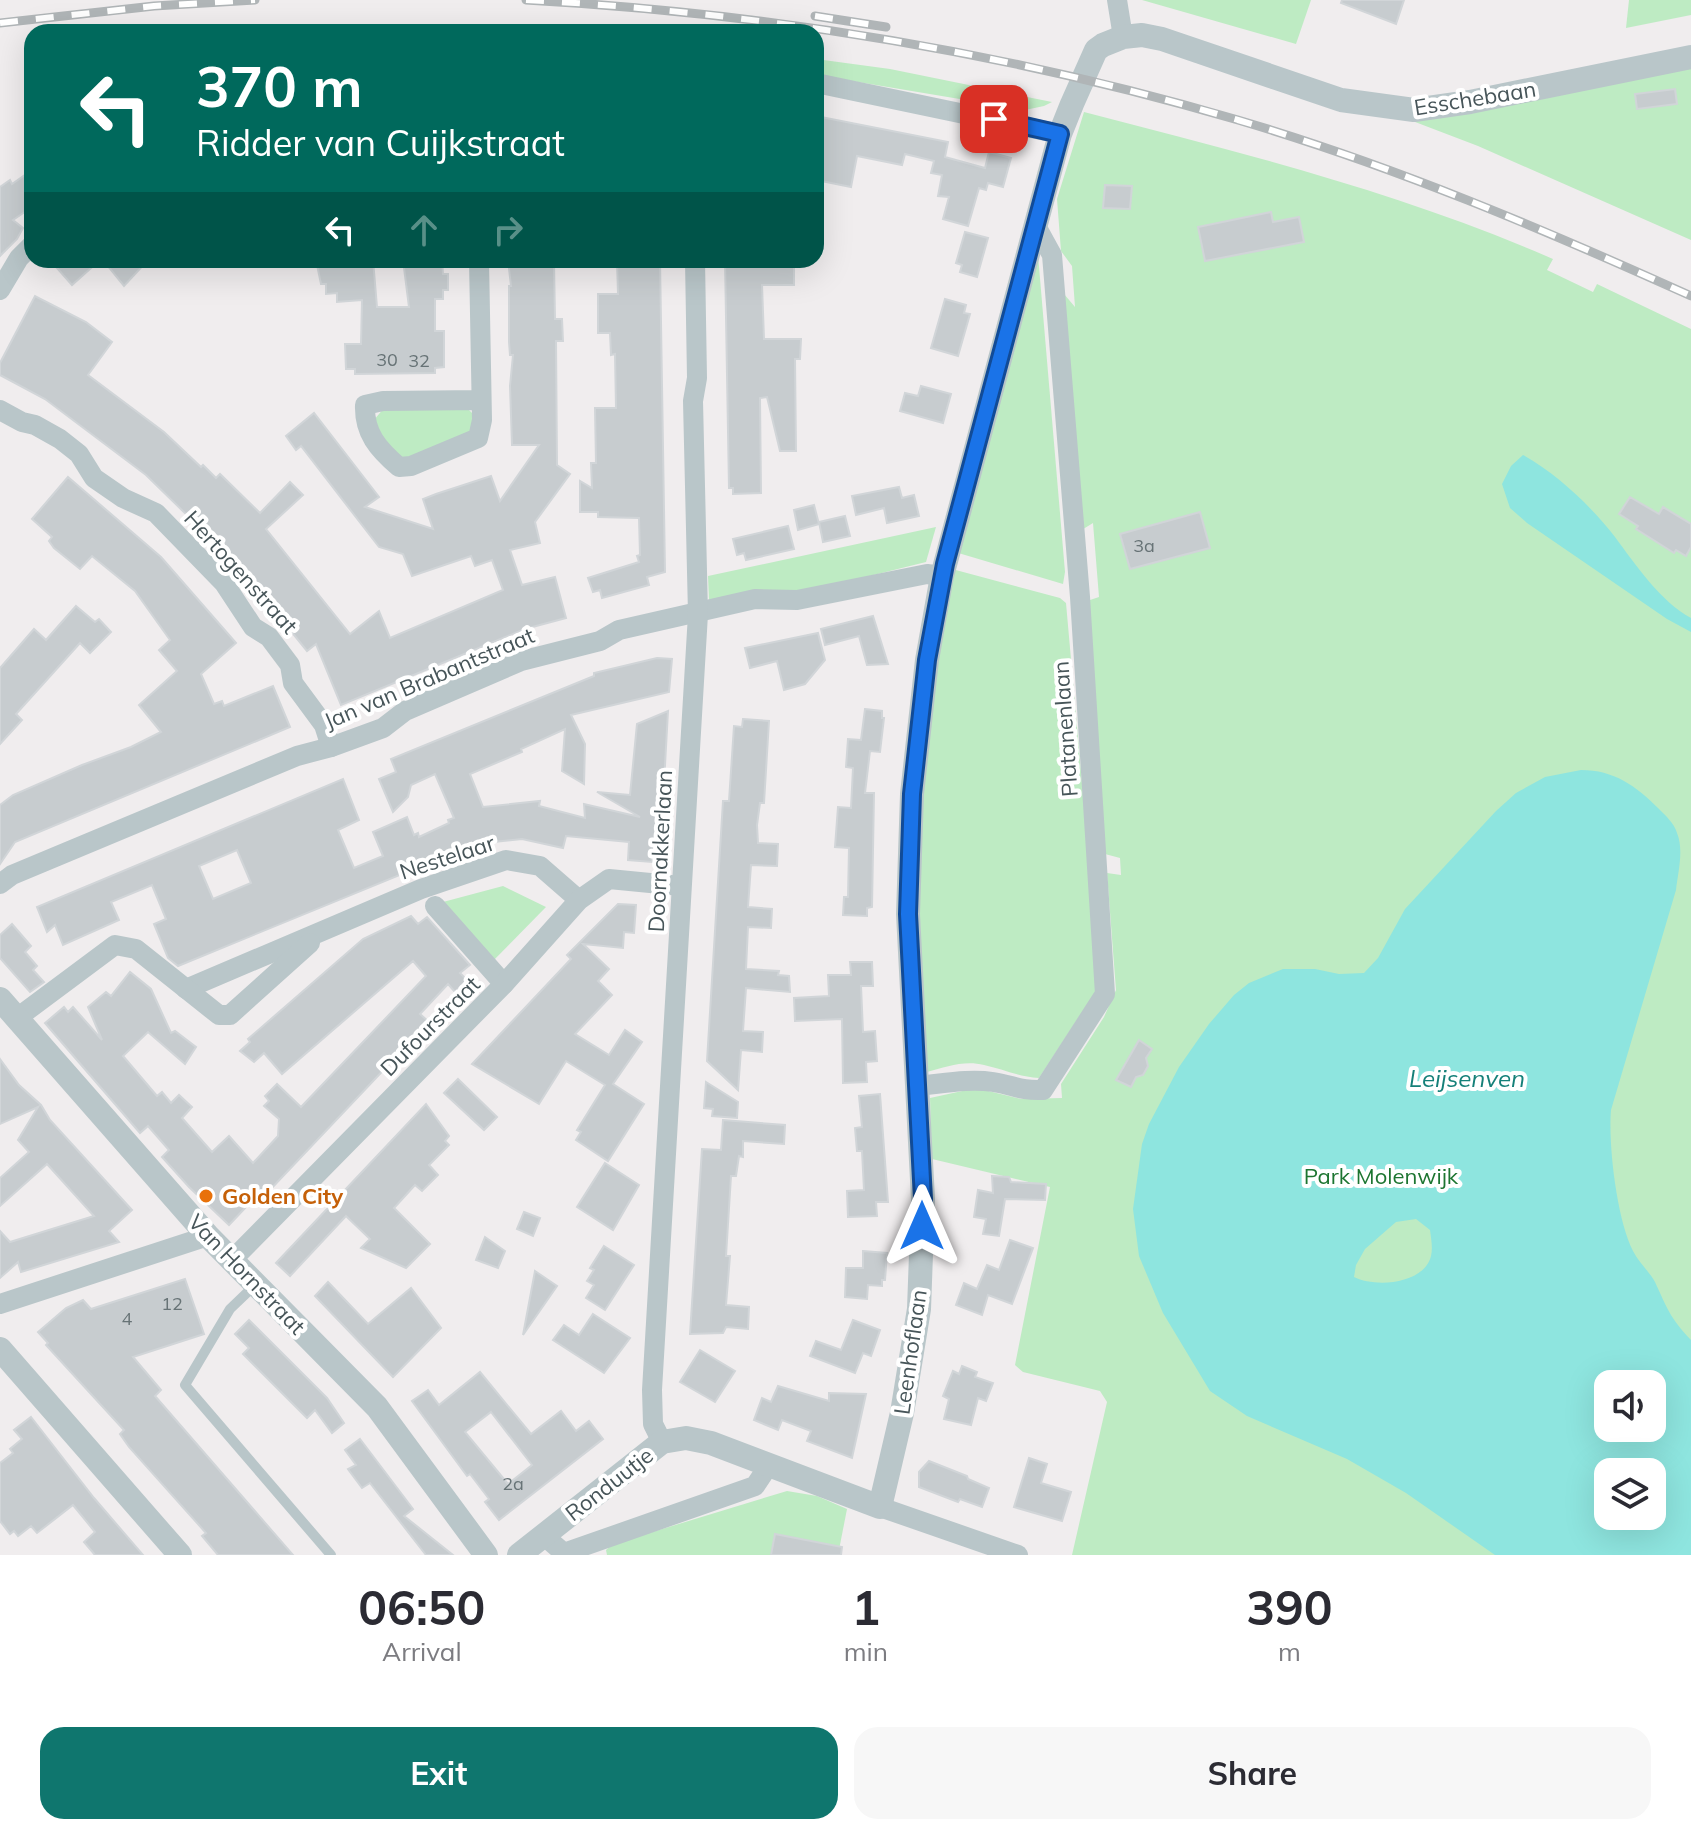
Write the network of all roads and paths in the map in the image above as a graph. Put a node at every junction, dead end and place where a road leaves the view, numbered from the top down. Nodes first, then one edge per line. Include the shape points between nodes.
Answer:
1 (1117, 0) edge
2 (1123, 37) junction
3 (1691, 57) edge
4 (824, 85) edge
5 (1060, 134) junction
6 (1035, 224) junction
7 (24, 253) edge
8 (479, 268) edge
9 (695, 268) edge
10 (0, 290) edge
11 (481, 400) junction
12 (0, 410) edge
13 (942, 576) junction
14 (698, 614) junction
15 (331, 747) junction
16 (0, 884) edge
17 (681, 886) junction
18 (579, 900) junction
19 (435, 906) dead end
20 (323, 931) junction
21 (504, 984) junction
22 (186, 989) junction
23 (0, 999) edge
24 (17, 1018) junction
25 (916, 1086) junction
26 (208, 1236) junction
27 (233, 1259) junction
28 (257, 1284) junction
29 (0, 1304) edge
30 (0, 1349) edge
31 (662, 1442) junction
32 (769, 1465) junction
33 (880, 1507) junction
34 (543, 1535) junction
35 (986, 1550) edge
36 (180, 1555) edge
37 (331, 1555) edge
38 (486, 1555) edge
39 (519, 1555) edge
40 (1018, 1555) edge

1 - 2 street
2 - 3 street, Esschebaan via 1162,39 1341,100 1414,110
2 - 5 street, Leenhoflaan via 1096,50
4 - 5 street
5 - 6 street, Leenhoflaan
6 - 13 street, Leenhoflaan
6 - 25 street, Platanenlaan via 1052,255 1105,994 1043,1090 976,1081
7 - 10 street
8 - 11 street
9 - 14 street, Doornakkerlaan
11 - 11 street via 478,438 411,466 399,467 390,460 364,424 365,405 383,401
12 - 15 street, Hertogenstraat via 60,439 79,454 94,478 156,513 224,583 253,627 269,637 290,665 293,683 324,725
13 - 14 street, Jan van Brabantstraat via 927,574 797,600 755,599
13 - 25 street, Leenhoflaan via 912,794 908,914
14 - 15 street, Jan van Brabantstraat via 619,630 600,641 521,661 405,711 383,728
14 - 17 street, Doornakkerlaan
15 - 16 street, Jan van Brabantstraat via 297,756
17 - 18 street, Dufourstraat via 609,879
17 - 31 street, Doornakkerlaan via 652,1390 653,1424
18 - 20 street, Nestelaar via 540,866 506,860
18 - 21 street, Dufourstraat
19 - 21 street, Nestelaar
20 - 22 street, Nestelaar
20 - 22 street, Nestelaar via 230,1015 219,1015
21 - 27 street, Dufourstraat
22 - 24 street, Nestelaar via 136,949 115,945
23 - 24 street, Van Hornstraat
24 - 26 street, Van Hornstraat
25 - 33 street, Leenhoflaan via 923,1199 919,1309
26 - 27 street, Van Hornstraat
26 - 29 street
27 - 28 street, Van Hornstraat
28 - 37 lane via 230,1309 185,1385
28 - 38 street, Van Hornstraat via 377,1407
30 - 36 street
31 - 32 street, Ronduutje via 699,1440
31 - 34 street, Ronduutje
32 - 33 street, Ronduutje
32 - 34 street, Ronduutje via 755,1486 564,1553
33 - 35 street
34 - 39 street, Ronduutje
35 - 40 street

